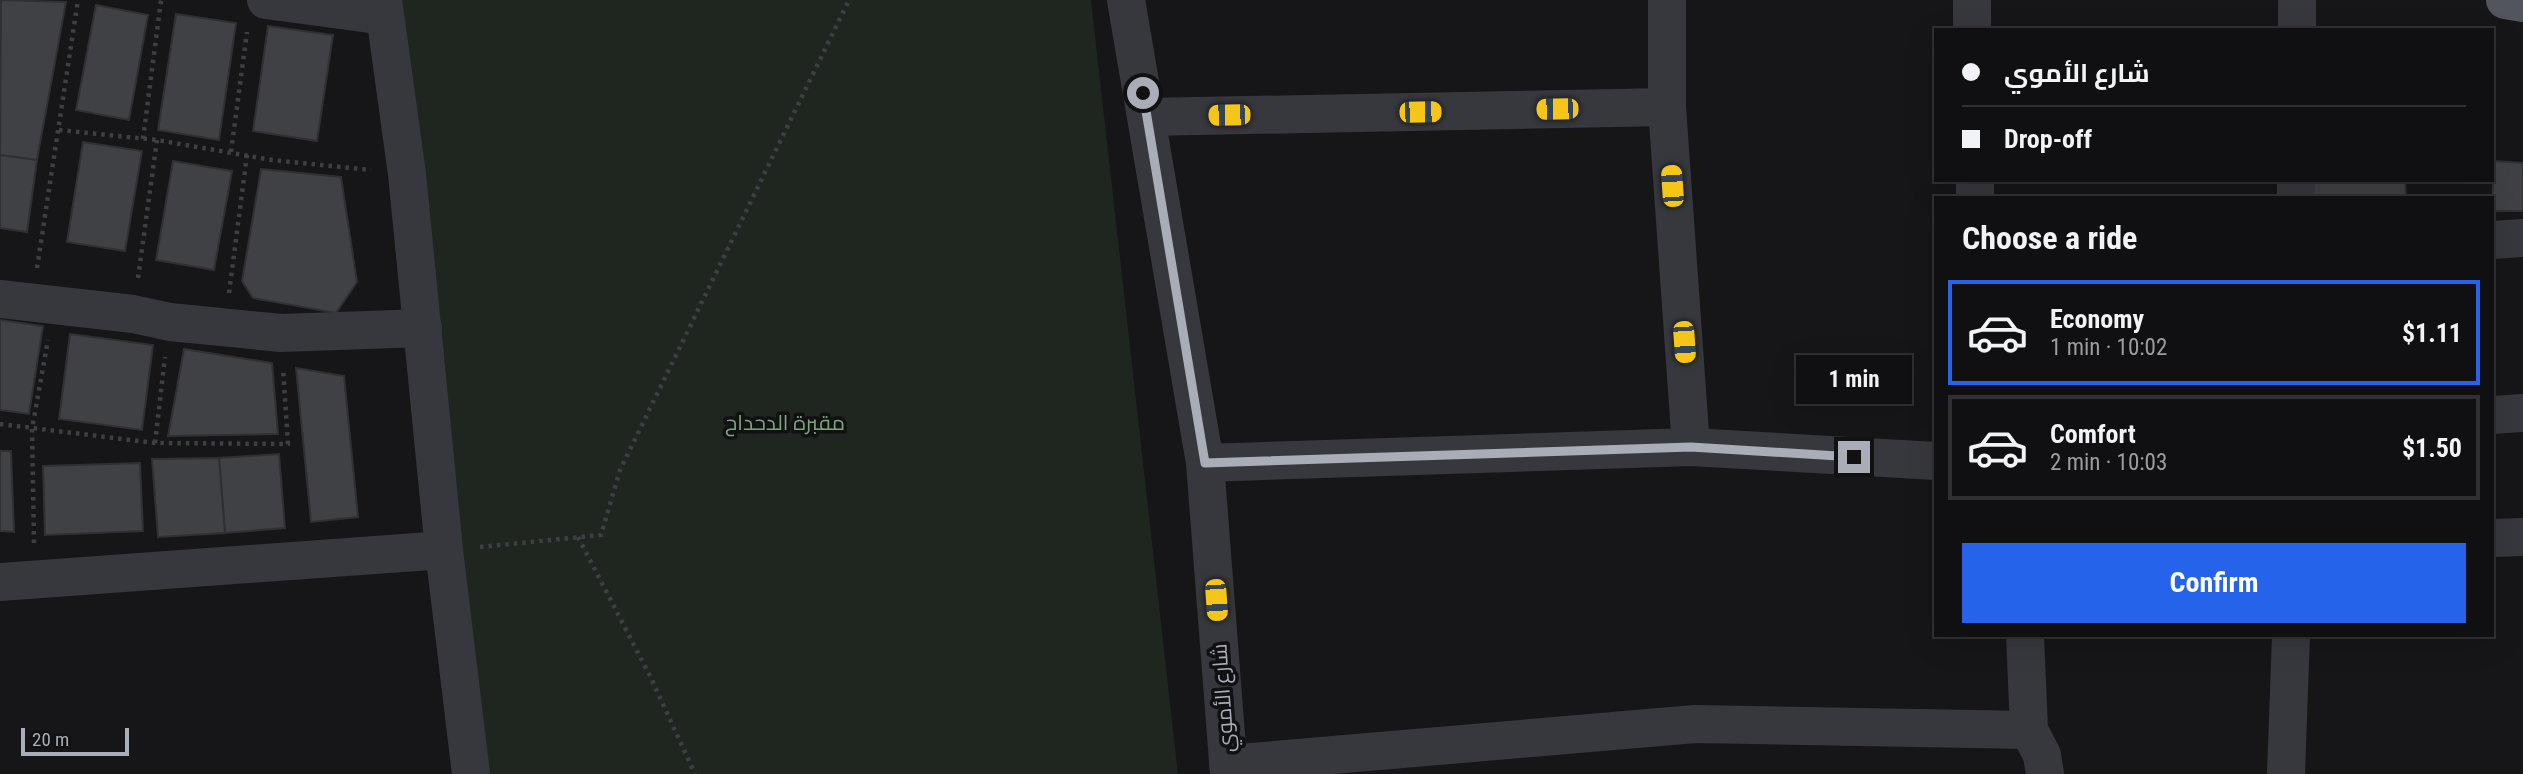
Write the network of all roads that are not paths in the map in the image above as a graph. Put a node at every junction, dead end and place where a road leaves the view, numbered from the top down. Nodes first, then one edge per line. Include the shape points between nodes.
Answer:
1 (1126, 0) edge
2 (1667, 0) edge
3 (1972, 0) edge
4 (2297, 0) edge
5 (2505, 0) edge
6 (2523, 3) edge
7 (384, 8) edge
8 (256, 14) edge
9 (1972, 28) edge
10 (2297, 28) edge
11 (1667, 107) junction
12 (1147, 117) junction
13 (2523, 238) edge
14 (2494, 240) edge
15 (28, 303) edge
16 (423, 328) junction
17 (2523, 413) edge
18 (2494, 415) edge
19 (1691, 447) junction
20 (1934, 461) edge
21 (1205, 463) junction
22 (2523, 537) edge
23 (2494, 538) edge
24 (444, 550) junction
25 (17, 580) edge
26 (2025, 637) edge
27 (2291, 637) edge
28 (2029, 730) junction
29 (1229, 769) edge
30 (471, 774) edge
31 (2045, 774) edge
32 (2286, 774) edge

1 - 12 street, شارع الأموي
2 - 11 street
3 - 9 street
4 - 10 street
5 - 6 main road
7 - 8 street
7 - 16 street via 408,174
11 - 12 street
11 - 19 street
12 - 21 street, شارع الأموي
13 - 14 street
15 - 16 street via 281,332
16 - 24 street
17 - 18 street
19 - 20 street
19 - 21 street
21 - 29 street, شارع الأموي
22 - 23 street
24 - 25 street
24 - 30 street
26 - 28 street
27 - 32 street
28 - 29 street via 1695,724
28 - 31 street via 2042,755

